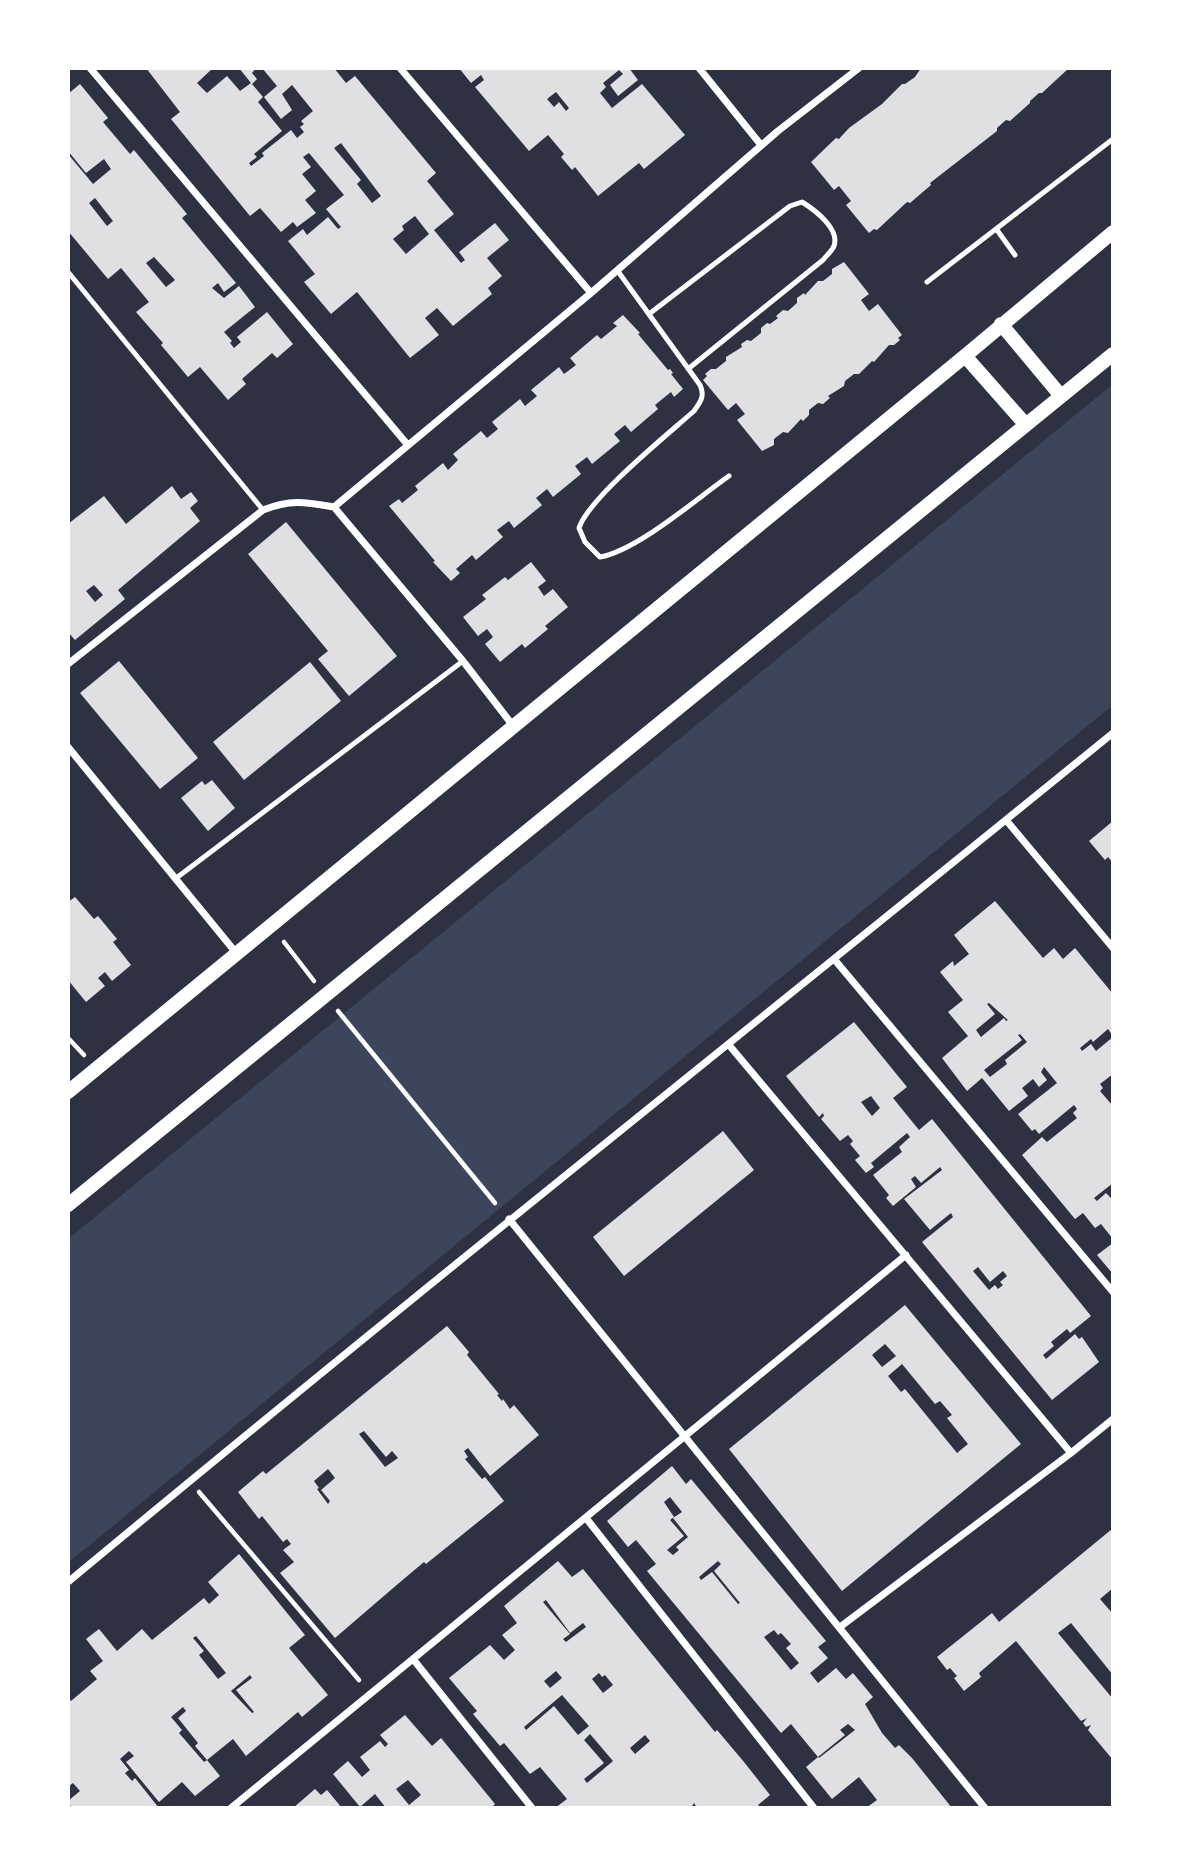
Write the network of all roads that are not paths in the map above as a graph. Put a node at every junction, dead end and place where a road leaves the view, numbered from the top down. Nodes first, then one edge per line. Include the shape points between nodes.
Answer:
1 (90, 68) edge
2 (400, 68) edge
3 (699, 68) edge
4 (859, 68) edge
5 (1113, 139) edge
6 (761, 145) junction
7 (996, 230) junction
8 (1113, 232) edge
9 (1015, 255) dead end
10 (617, 270) junction
11 (68, 272) edge
12 (927, 282) dead end
13 (591, 293) junction
14 (649, 314) junction
15 (1001, 324) junction
16 (1113, 354) edge
17 (965, 356) junction
18 (688, 369) junction
19 (1061, 396) junction
20 (1026, 425) junction
21 (407, 444) junction
22 (729, 476) dead end
23 (334, 507) junction
24 (263, 510) junction
25 (463, 661) junction
26 (68, 664) edge
27 (514, 727) junction
28 (1113, 733) edge
29 (68, 747) edge
30 (1006, 820) junction
31 (175, 878) junction
32 (1113, 948) edge
33 (237, 954) junction
34 (834, 959) junction
35 (729, 1045) junction
36 (68, 1092) edge
37 (68, 1205) edge
38 (509, 1219) junction
39 (906, 1255) junction
40 (1113, 1292) edge
41 (1112, 1420) edge
42 (683, 1436) junction
43 (1071, 1453) junction
44 (586, 1518) junction
45 (68, 1582) edge
46 (840, 1627) junction
47 (412, 1659) junction
48 (240, 1805) edge
49 (231, 1808) edge
50 (532, 1808) edge
51 (814, 1808) edge
52 (985, 1808) edge

1 - 21 street
2 - 13 street
3 - 6 street
4 - 6 street
5 - 7 lane
6 - 10 street
7 - 9 lane
7 - 12 lane
8 - 15 main road
10 - 13 street
10 - 14 lane
11 - 24 lane
13 - 21 street
14 - 18 lane
14 - 18 lane via 790,206 802,202 815,210 834,234 834,246 823,260
15 - 17 main road
15 - 19 main road
16 - 19 main road
17 - 20 main road
17 - 27 main road
18 - 22 lane via 700,385 702,400 583,516 579,528 585,542 600,557 607,556 644,537
19 - 20 main road
20 - 37 main road
21 - 23 street
23 - 24 street via 298,501
23 - 25 street
24 - 26 street
25 - 27 street
25 - 31 lane
27 - 33 main road
28 - 30 street
29 - 31 street
30 - 32 street
30 - 34 street
31 - 33 street
33 - 36 main road
34 - 35 street
34 - 40 street
35 - 38 street
35 - 39 street
38 - 42 street
38 - 45 street
39 - 42 street
39 - 43 street
41 - 43 street
42 - 44 street
42 - 46 street
43 - 46 street
44 - 47 street
44 - 51 street
46 - 52 street
47 - 48 street
47 - 50 street
48 - 49 street

